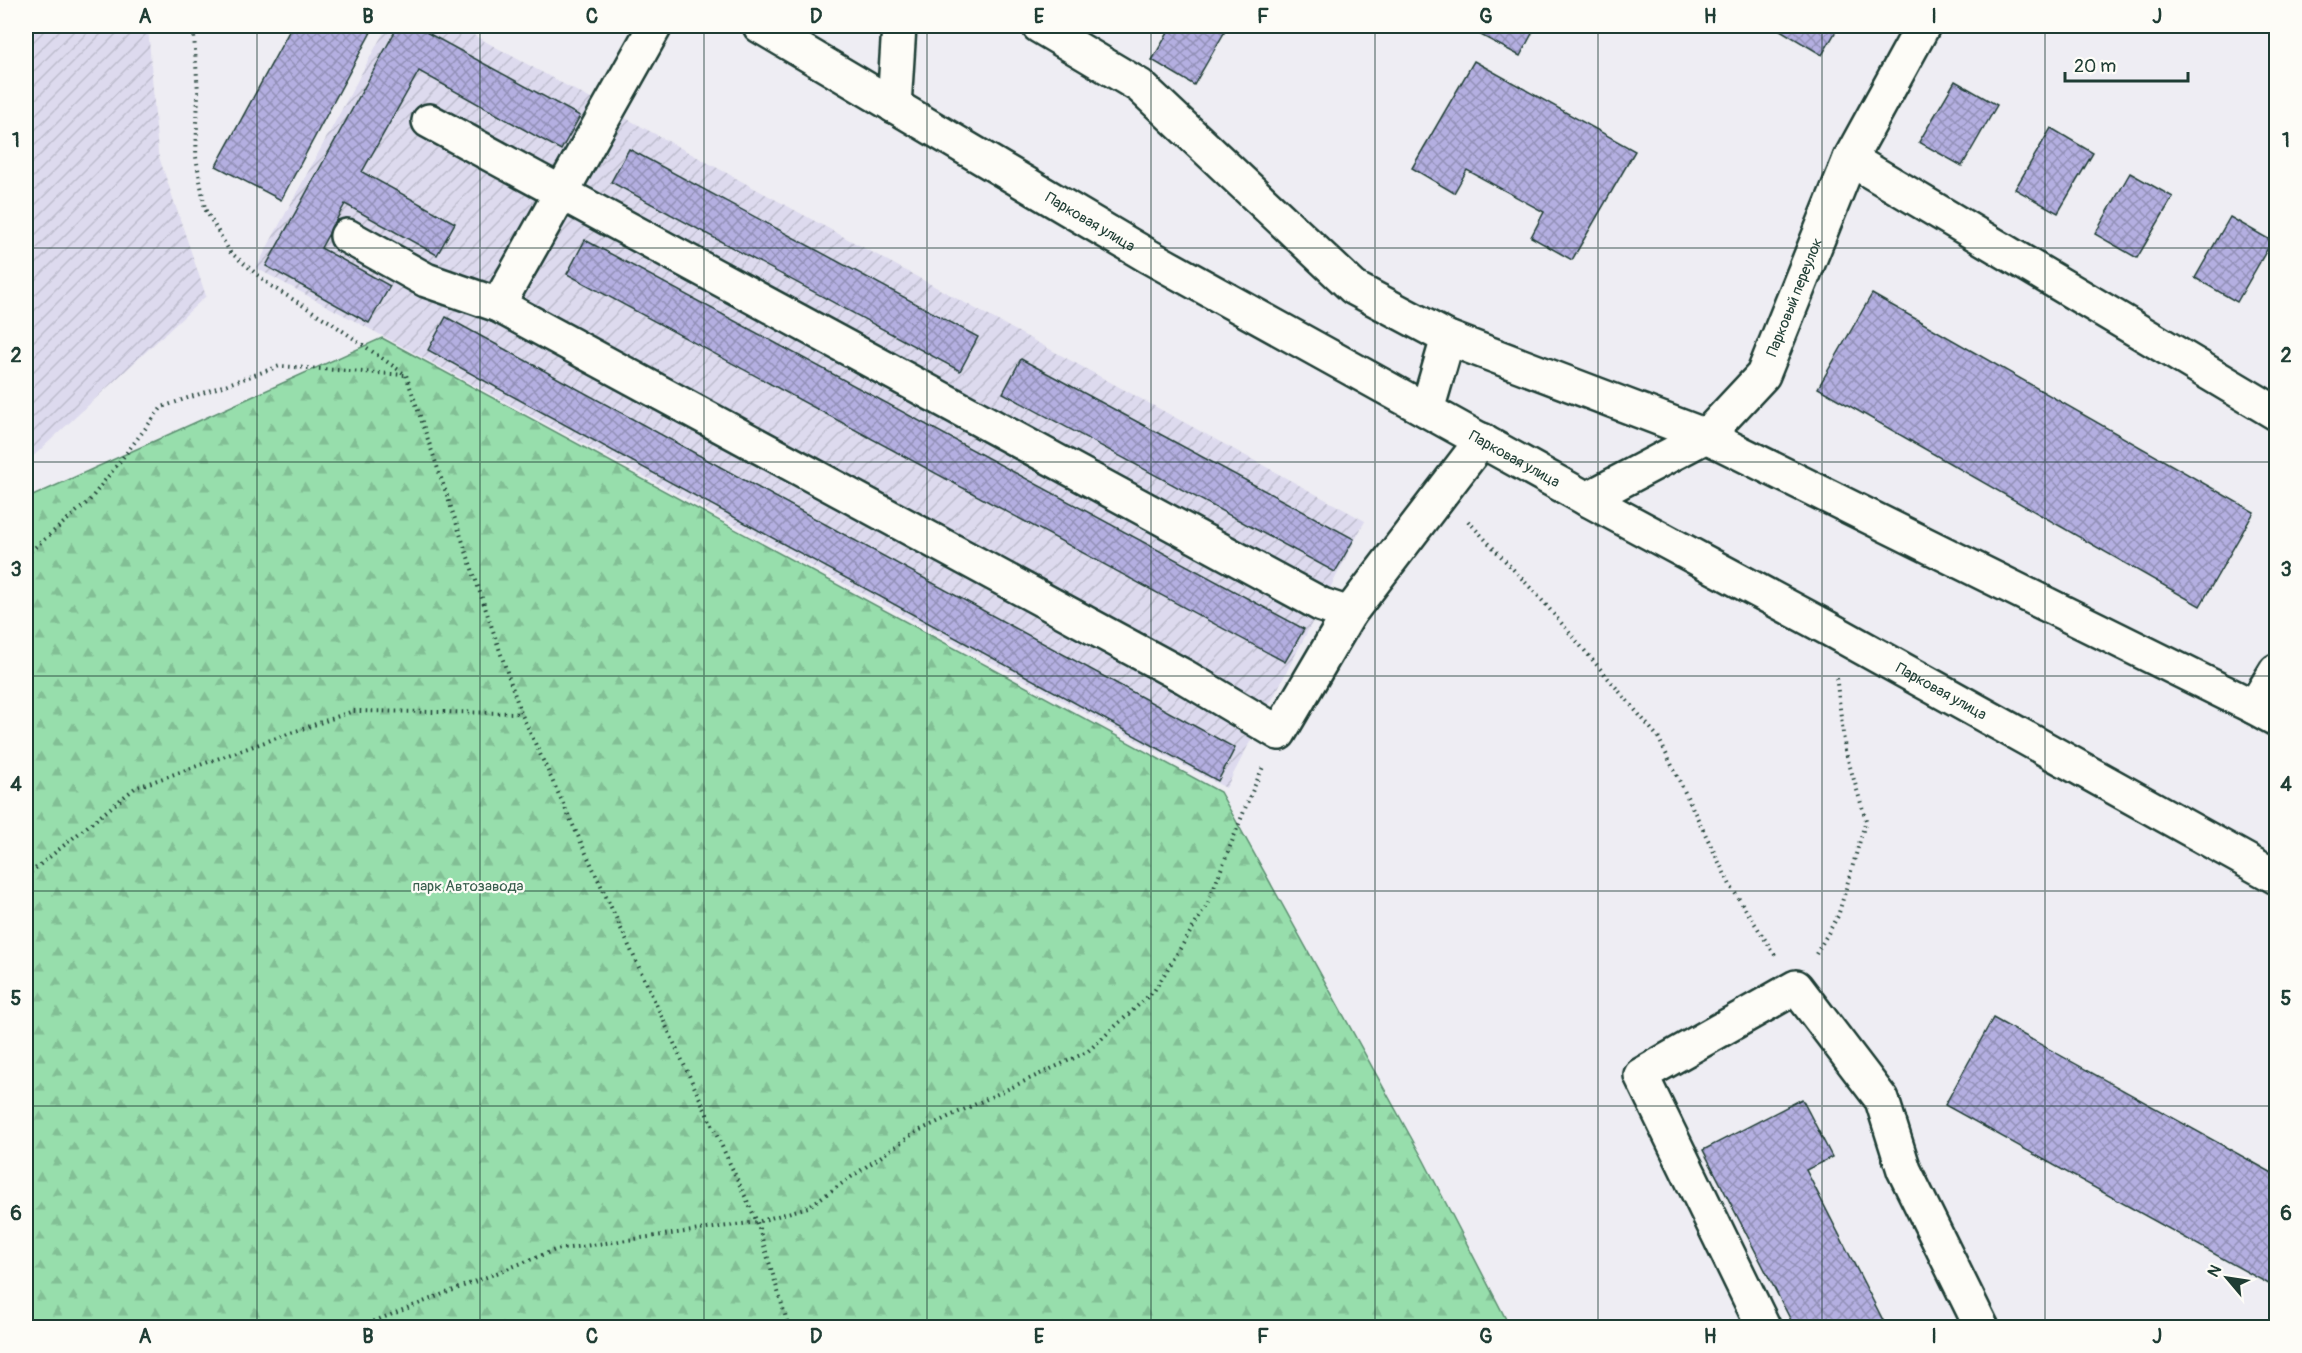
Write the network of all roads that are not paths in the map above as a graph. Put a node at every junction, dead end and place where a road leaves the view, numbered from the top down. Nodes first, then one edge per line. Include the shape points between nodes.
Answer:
1 (655, 26) edge
2 (760, 26) edge
3 (899, 26) edge
4 (1039, 26) edge
5 (1923, 26) edge
6 (894, 106) junction
7 (429, 121) dead end
8 (1850, 159) junction
9 (562, 193) junction
10 (347, 236) dead end
11 (498, 305) junction
12 (1448, 338) junction
13 (1427, 410) junction
14 (2277, 413) edge
15 (1706, 436) junction
16 (1482, 440) junction
17 (1587, 499) junction
18 (1349, 614) junction
19 (2277, 671) edge
20 (2265, 713) edge
21 (2277, 878) edge
22 (1764, 1328) edge
23 (1982, 1328) edge

1 - 9 street
2 - 6 street, Парковая улица
3 - 6 street
4 - 12 street via 1140,86 1354,288
5 - 8 street, Парковый переулок
6 - 13 street, Парковая улица via 1148,256
7 - 9 street
8 - 14 street
8 - 15 street, Парковый переулок via 1763,375
9 - 11 street
9 - 18 street via 1322,605
10 - 11 street via 426,280
11 - 18 street via 1164,666 1279,733
12 - 13 street
12 - 15 street
13 - 16 street, Парковая улица
15 - 17 street, Парковый переулок
15 - 20 street
16 - 17 street, Парковая улица
16 - 18 street
17 - 21 street, Парковая улица
19 - 20 street
22 - 23 street via 1641,1075 1796,987 1882,1100 1904,1170

